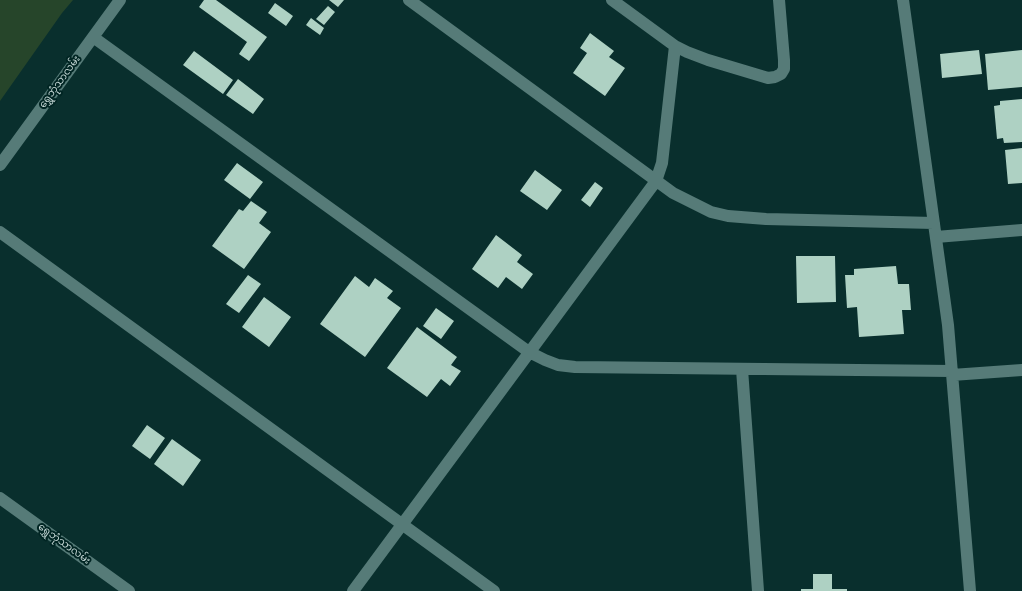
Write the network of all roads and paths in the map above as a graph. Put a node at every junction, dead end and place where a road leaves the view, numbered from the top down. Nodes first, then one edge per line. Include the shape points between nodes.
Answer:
1 (120, 0) edge
2 (409, 0) edge
3 (612, 0) edge
4 (779, 0) edge
5 (903, 0) edge
6 (93, 37) junction
7 (675, 46) junction
8 (0, 165) edge
9 (656, 181) junction
10 (934, 223) junction
11 (1022, 230) edge
12 (0, 232) edge
13 (936, 237) junction
14 (529, 352) junction
15 (742, 368) junction
16 (1022, 370) edge
17 (952, 373) junction
18 (0, 498) edge
19 (403, 525) junction
20 (129, 591) edge
21 (353, 591) edge
22 (494, 591) edge
23 (758, 591) edge
24 (970, 591) edge

1 - 6 street, ရွှေဘုံသာလမ်း
2 - 9 street
3 - 7 street
4 - 7 street via 784,69 775,77 768,78 708,60
5 - 10 street
6 - 8 street, ရွှေဘုံသာလမ်း
6 - 14 street
7 - 9 street via 662,163
9 - 10 street via 695,205 728,216
9 - 14 street
10 - 13 street
11 - 13 street
12 - 19 street
13 - 17 street
14 - 15 street via 558,365 575,367
14 - 19 street
15 - 17 street
15 - 23 street
16 - 17 street
17 - 24 street
18 - 20 street, ရွှေဘုံသာလမ်း
19 - 21 street
19 - 22 street

